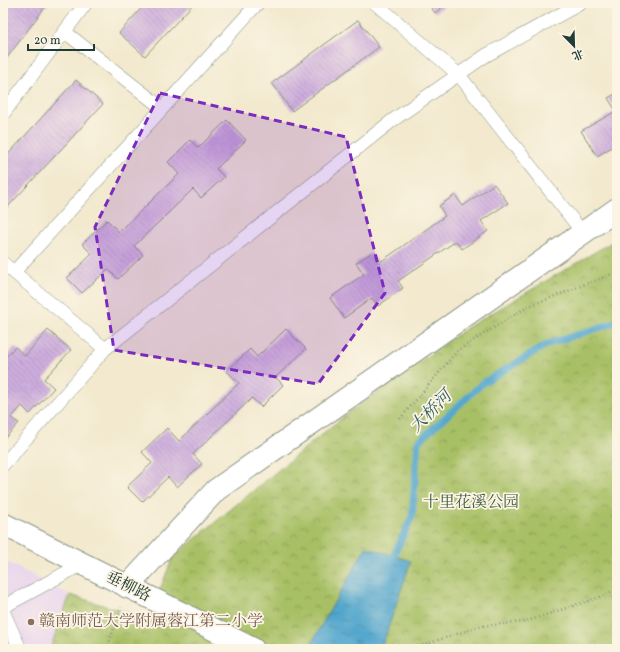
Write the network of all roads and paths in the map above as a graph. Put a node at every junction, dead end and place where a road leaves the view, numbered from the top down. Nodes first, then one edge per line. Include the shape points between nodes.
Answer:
1 (86, 3) edge
2 (258, 3) edge
3 (376, 3) edge
4 (581, 3) edge
5 (65, 32) junction
6 (459, 75) junction
7 (162, 108) junction
8 (3, 114) edge
9 (617, 209) edge
10 (583, 233) junction
11 (3, 264) edge
12 (14, 272) junction
13 (617, 272) edge
14 (105, 349) junction
15 (400, 419) dead end
16 (3, 465) edge
17 (3, 524) edge
18 (82, 564) junction
19 (127, 587) junction
20 (617, 589) edge
21 (3, 607) edge
22 (3, 611) edge
23 (20, 649) edge
24 (107, 649) edge
25 (253, 649) edge
26 (411, 649) edge

1 - 5 lane
2 - 7 lane
3 - 6 lane
4 - 6 lane via 485,56
5 - 7 lane
5 - 8 lane
6 - 10 lane
6 - 14 lane via 393,120
7 - 12 lane
9 - 10 street
10 - 19 street via 216,490
11 - 12 lane
12 - 14 lane
13 - 15 path via 527,307 458,350
14 - 16 lane
17 - 18 street, 垂柳路
18 - 19 street, 垂柳路
18 - 21 lane
19 - 24 path
19 - 25 street, 垂柳路
20 - 26 path via 524,622 480,626
22 - 23 lane

